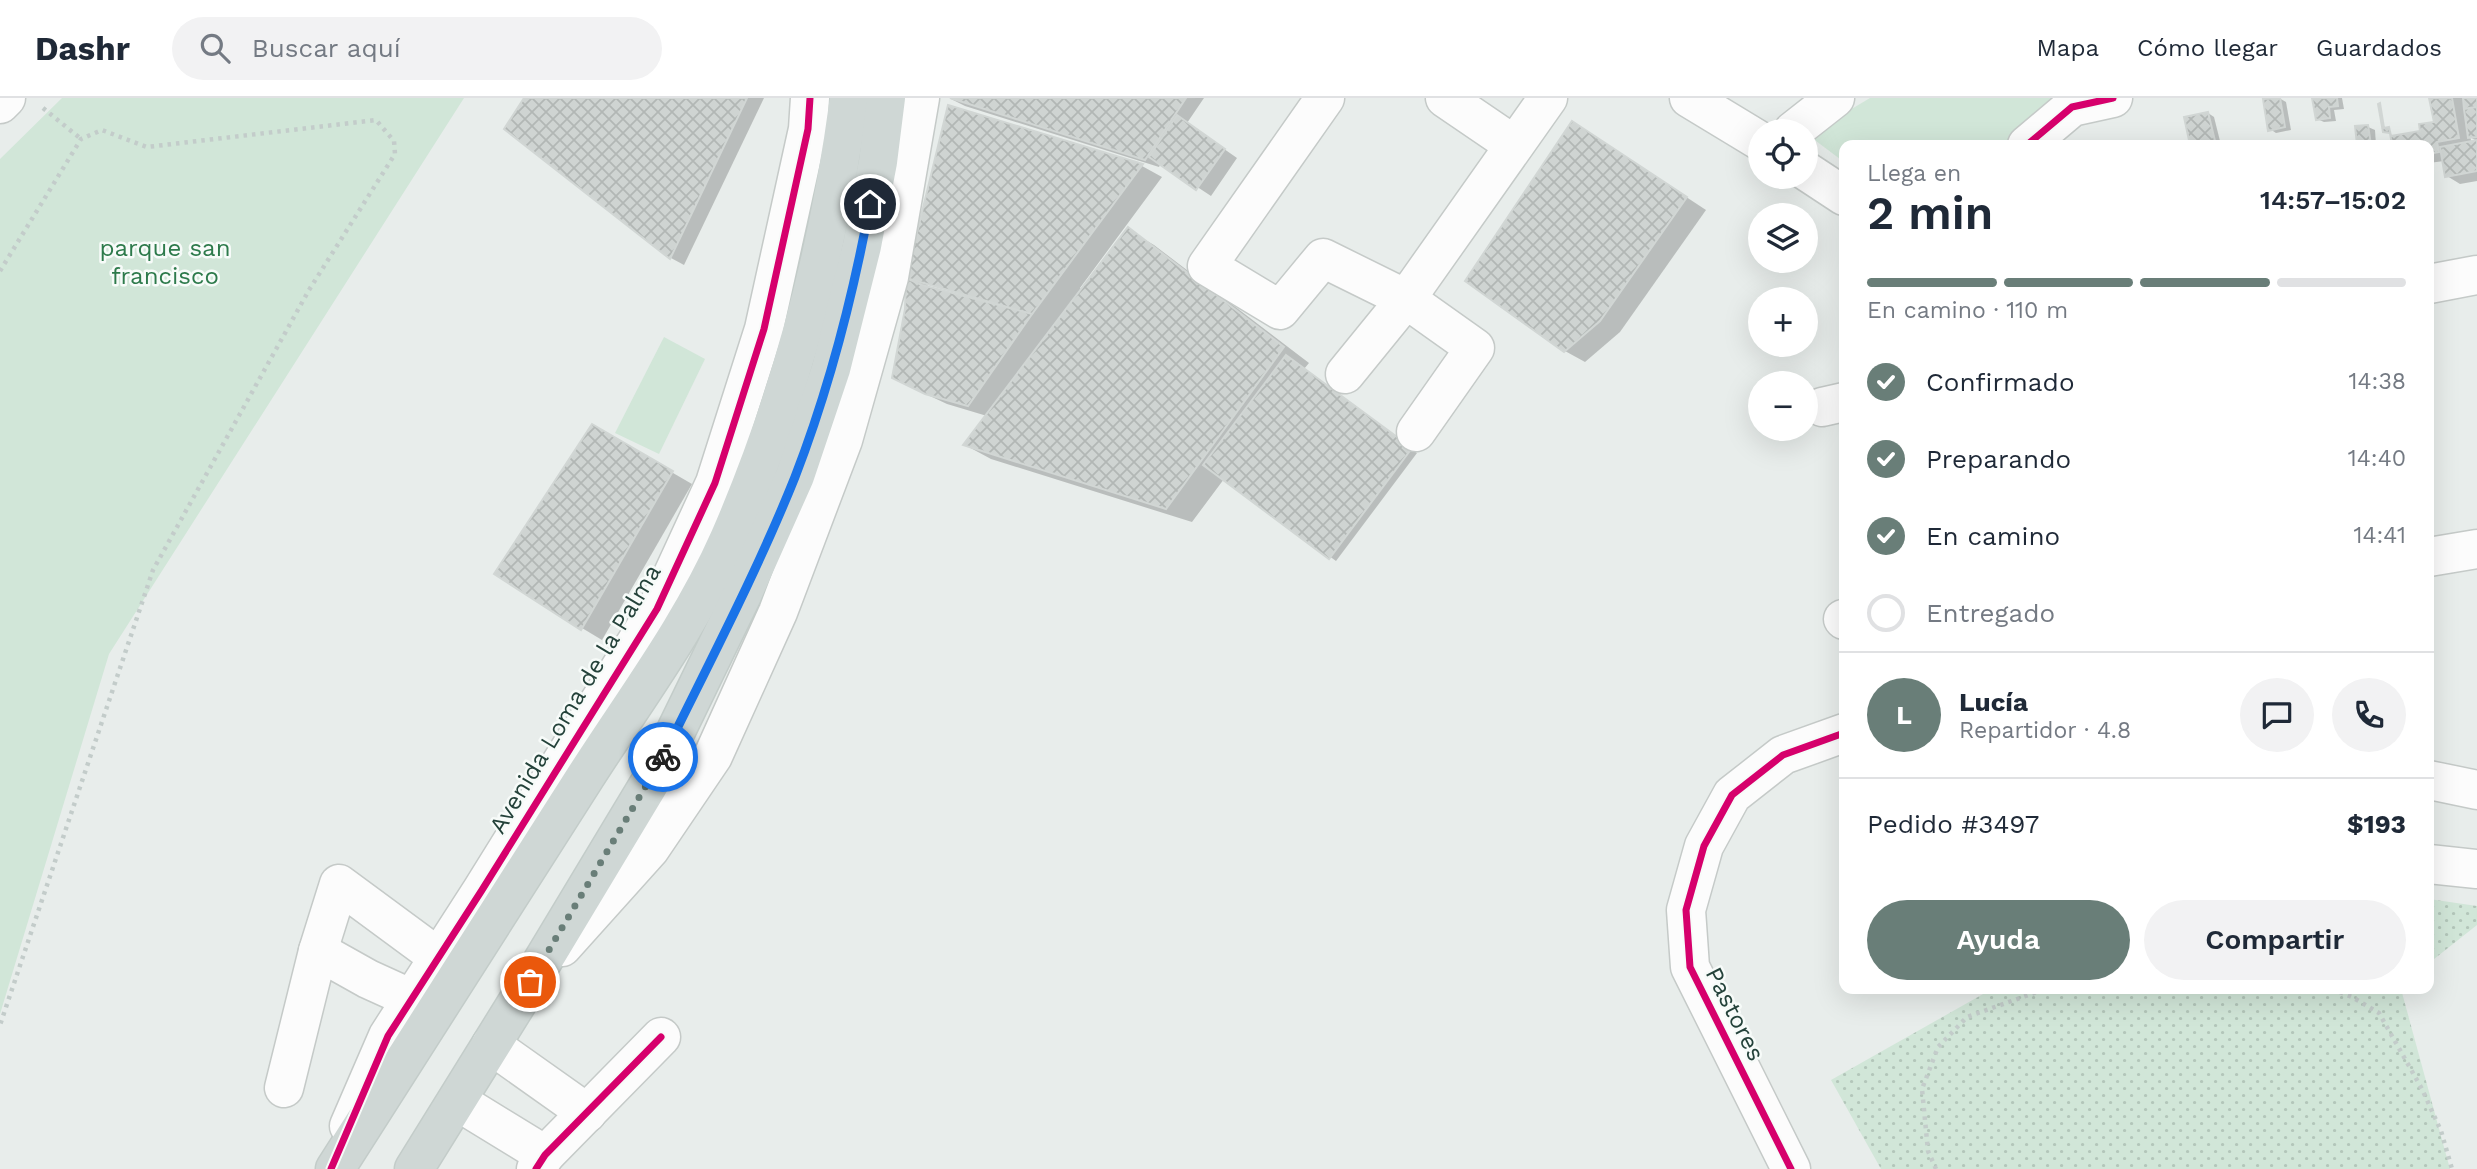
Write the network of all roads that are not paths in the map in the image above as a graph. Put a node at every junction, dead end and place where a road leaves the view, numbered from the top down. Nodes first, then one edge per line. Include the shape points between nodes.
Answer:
1 (810, 98) edge
2 (849, 98) edge
3 (886, 98) edge
4 (920, 98) edge
5 (1325, 98) edge
6 (1445, 98) edge
7 (1548, 98) edge
8 (1689, 98) edge
9 (1835, 98) edge
10 (2113, 98) edge
11 (23, 102) edge
12 (0, 104) edge
13 (1808, 119) edge
14 (1748, 134) edge
15 (2032, 140) edge
16 (1514, 145) junction
17 (1818, 179) edge
18 (1839, 193) edge
19 (2477, 275) edge
20 (2434, 283) edge
21 (1406, 299) junction
22 (1345, 374) dead end
23 (1416, 432) dead end
24 (2477, 549) edge
25 (2434, 556) edge
26 (1839, 735) edge
27 (2434, 781) edge
28 (2477, 790) edge
29 (2434, 865) edge
30 (2477, 869) edge
31 (318, 951) junction
32 (439, 957) junction
33 (530, 982) junction
34 (412, 999) junction
35 (662, 1037) dead end
36 (491, 1045) junction
37 (284, 1088) dead end
38 (457, 1101) junction
39 (587, 1113) junction
40 (541, 1162) edge
41 (333, 1169) edge
42 (414, 1169) edge
43 (1791, 1169) edge

1 - 32 street, Avenida Loma de la Palma via 808,129 764,329 715,483 657,609
2 - 41 main road, Avenida Loma de la Palma via 821,258 779,411 728,540 683,631
3 - 33 main road via 862,246 831,369 795,476 654,776
4 - 33 street via 889,277 843,440 778,612 713,756 650,849
5 - 21 street via 1208,266 1280,310 1323,258
6 - 16 street
7 - 16 street
8 - 14 street
9 - 13 street
10 - 15 street via 2072,107
11 - 12 street
16 - 21 street
17 - 18 street
19 - 20 street
21 - 22 street
21 - 23 street via 1475,348
24 - 25 street
26 - 43 street, Pastores via 1783,755 1732,795 1704,846 1686,910 1690,967
27 - 28 street
29 - 30 street
31 - 32 street via 339,884
31 - 34 street
31 - 37 street
32 - 34 street, Avenida Loma de la Palma
33 - 36 main road
34 - 41 street, Avenida Loma de la Palma via 388,1036
35 - 39 street
36 - 38 main road
36 - 39 street
38 - 40 street
38 - 42 main road
39 - 40 street

